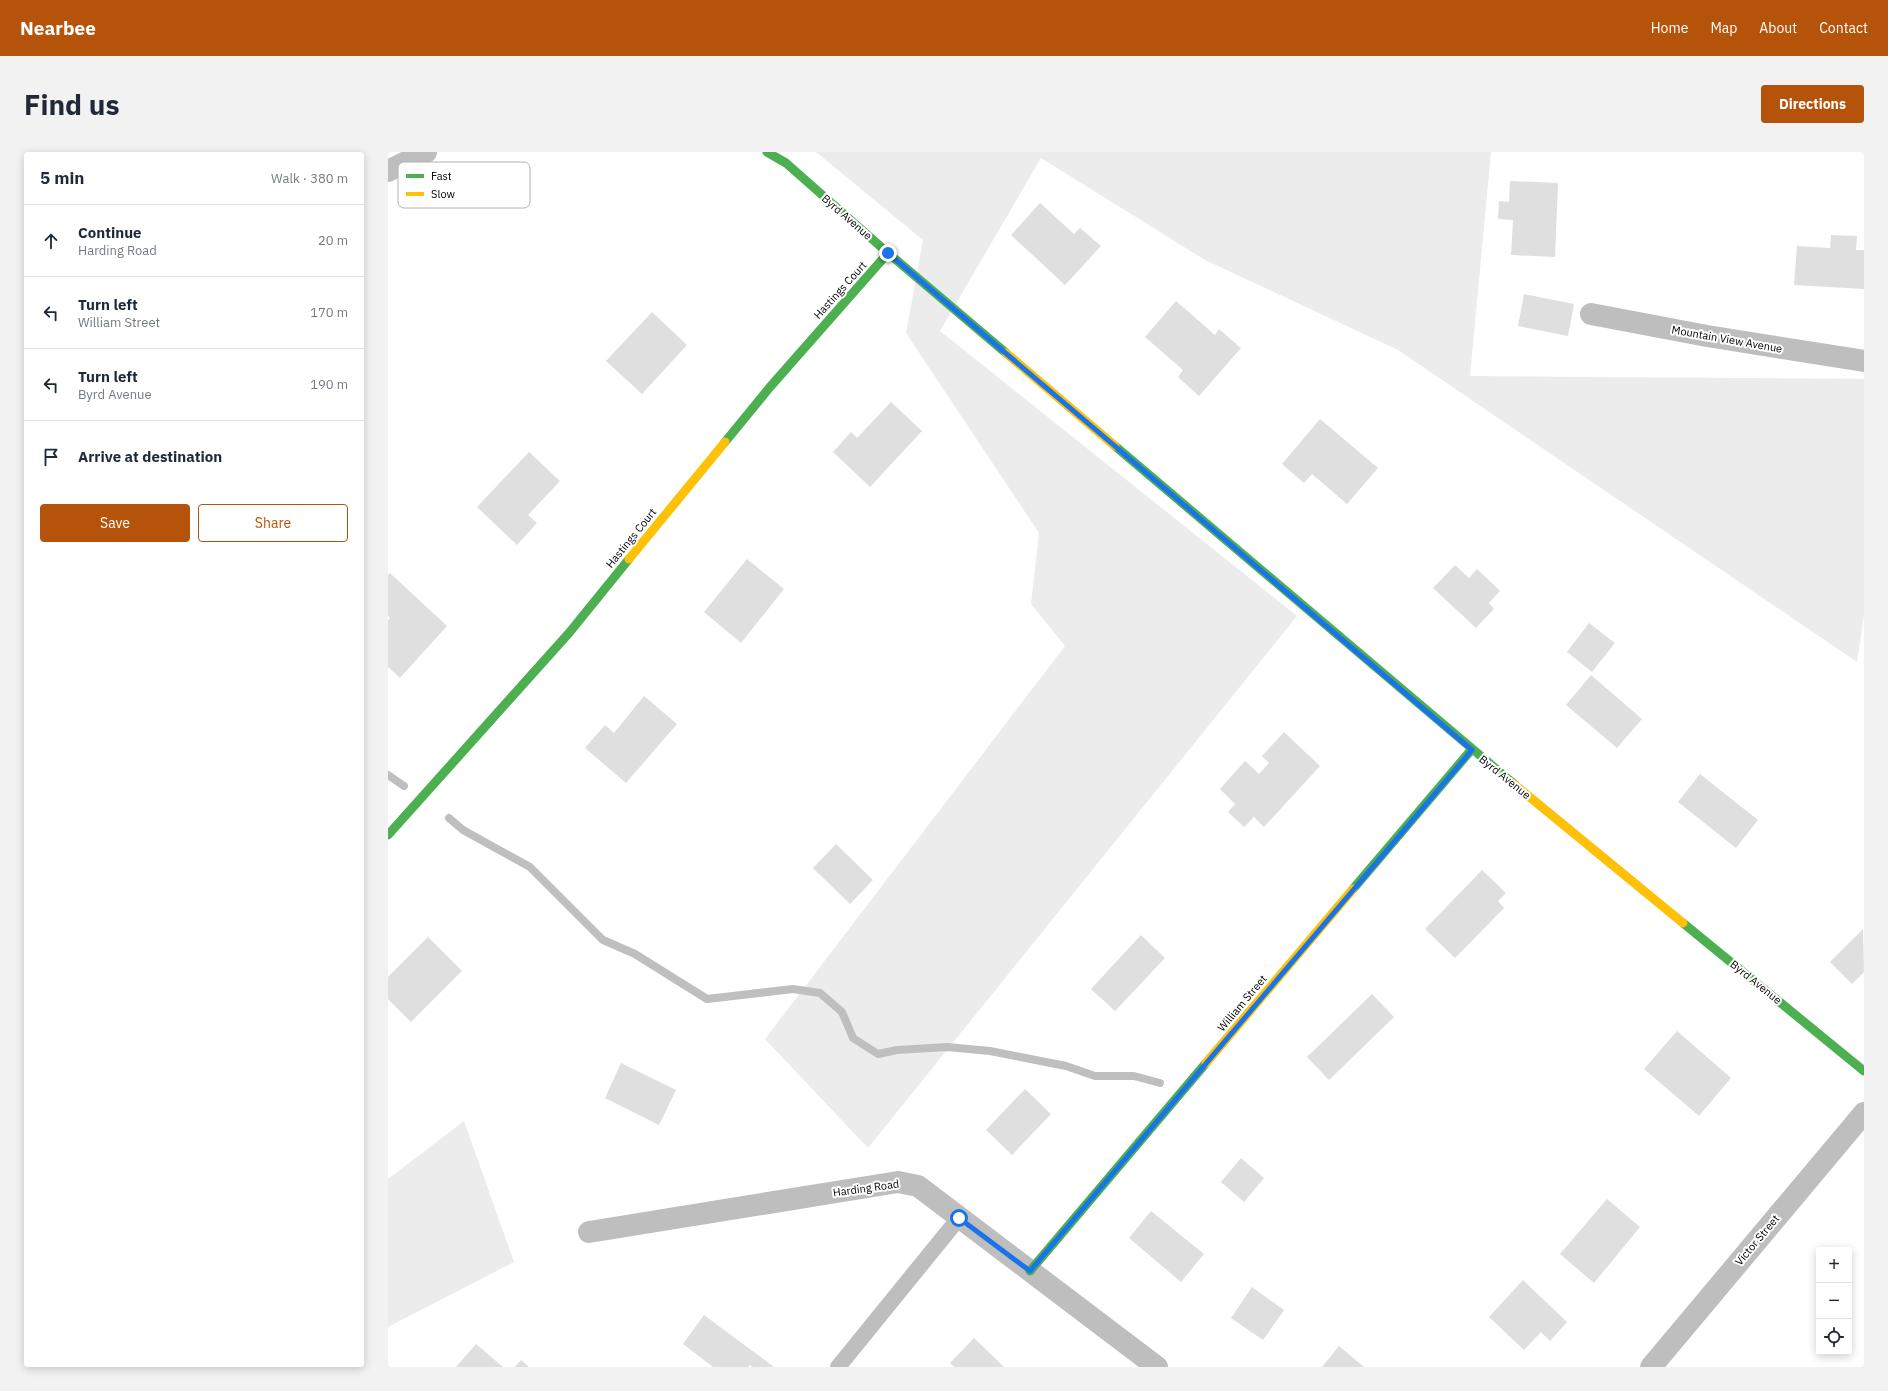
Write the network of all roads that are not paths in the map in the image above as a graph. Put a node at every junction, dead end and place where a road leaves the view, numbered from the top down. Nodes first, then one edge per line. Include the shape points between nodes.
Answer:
1 (426, 152) edge
2 (767, 152) edge
3 (406, 162) edge
4 (398, 166) edge
5 (388, 171) edge
6 (888, 253) junction
7 (1592, 314) dead end
8 (1864, 361) edge
9 (1472, 750) junction
10 (388, 835) edge
11 (1864, 1071) edge
12 (1864, 1113) edge
13 (959, 1218) junction
14 (589, 1232) dead end
15 (1030, 1271) junction
16 (838, 1367) edge
17 (1157, 1367) edge
18 (1651, 1367) edge

1 - 3 street
2 - 6 street, Byrd Avenue via 786,163
4 - 5 street
6 - 9 street, Byrd Avenue
6 - 10 street, Hastings Court via 770,387 568,633
7 - 8 street, Mountain View Avenue via 1707,336
9 - 11 street, Byrd Avenue
9 - 15 street, William Street
12 - 18 street, Victor Street
13 - 14 street, Harding Road via 918,1186 898,1182
13 - 15 street, Harding Road
13 - 16 lane
15 - 17 street, Harding Road

